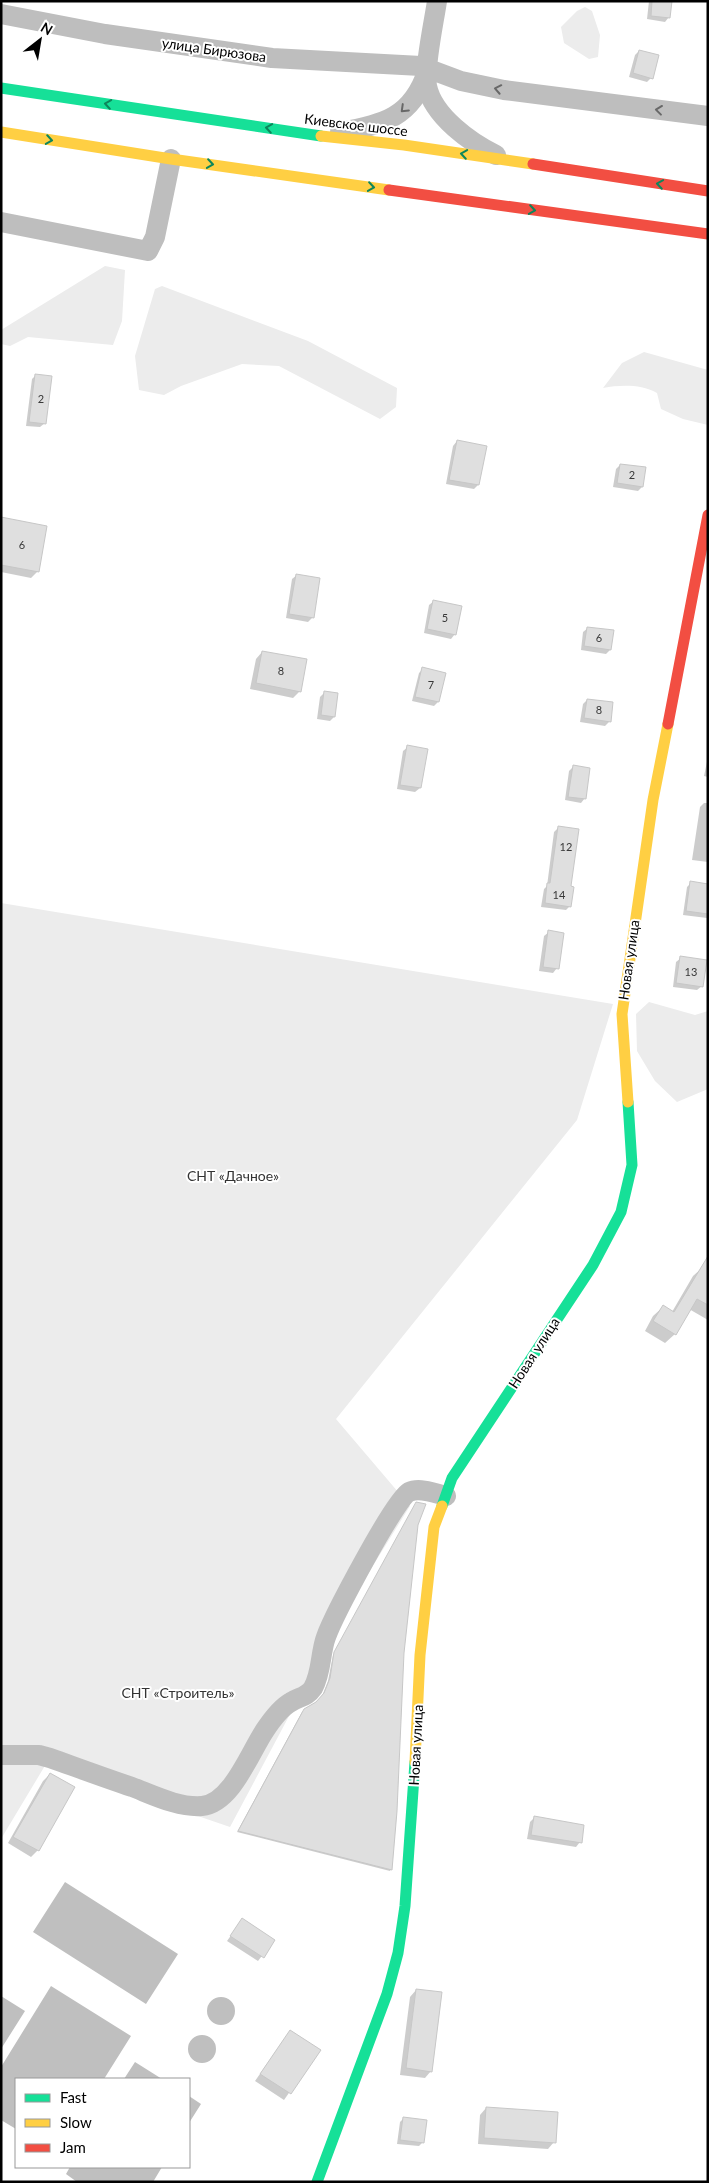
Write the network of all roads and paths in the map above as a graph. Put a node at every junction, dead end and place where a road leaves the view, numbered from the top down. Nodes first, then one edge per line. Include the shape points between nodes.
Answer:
1 (437, 1) edge
2 (1, 14) edge
3 (428, 68) junction
4 (1, 88) edge
5 (708, 116) edge
6 (1, 132) edge
7 (299, 133) junction
8 (170, 159) junction
9 (510, 161) junction
10 (708, 191) edge
11 (1, 222) edge
12 (708, 234) edge
13 (708, 515) edge
14 (446, 1496) junction
15 (1, 1755) edge
16 (317, 2182) edge

1 - 3 street
2 - 3 street, улица Бирюзова via 105,34 272,58
5 -> 3 street, улица Бирюзова via 504,90 462,81
3 -> 7 street via 423,84 398,115 365,128
3 - 9 street via 427,85 431,95 450,122 480,147
7 -> 4 main road, Киевское шоссе
6 -> 8 main road
9 -> 7 main road, Киевское шоссе
8 - 11 street via 155,238 148,251
8 -> 12 main road
10 -> 9 main road, Киевское шоссе
13 - 14 main road, Новая улица via 653,800 622,1014 632,1165 621,1212 593,1265 452,1478
14 - 15 street via 422,1490 409,1492 400,1501 367,1556 326,1638 320,1670 312,1688 306,1695 290,1702 266,1728 239,1775 217,1801 202,1806 189,1804 39,1755
14 - 16 main road, Новая улица via 434,1527 430,1550 420,1655 413,1812 398,1953 387,1994

